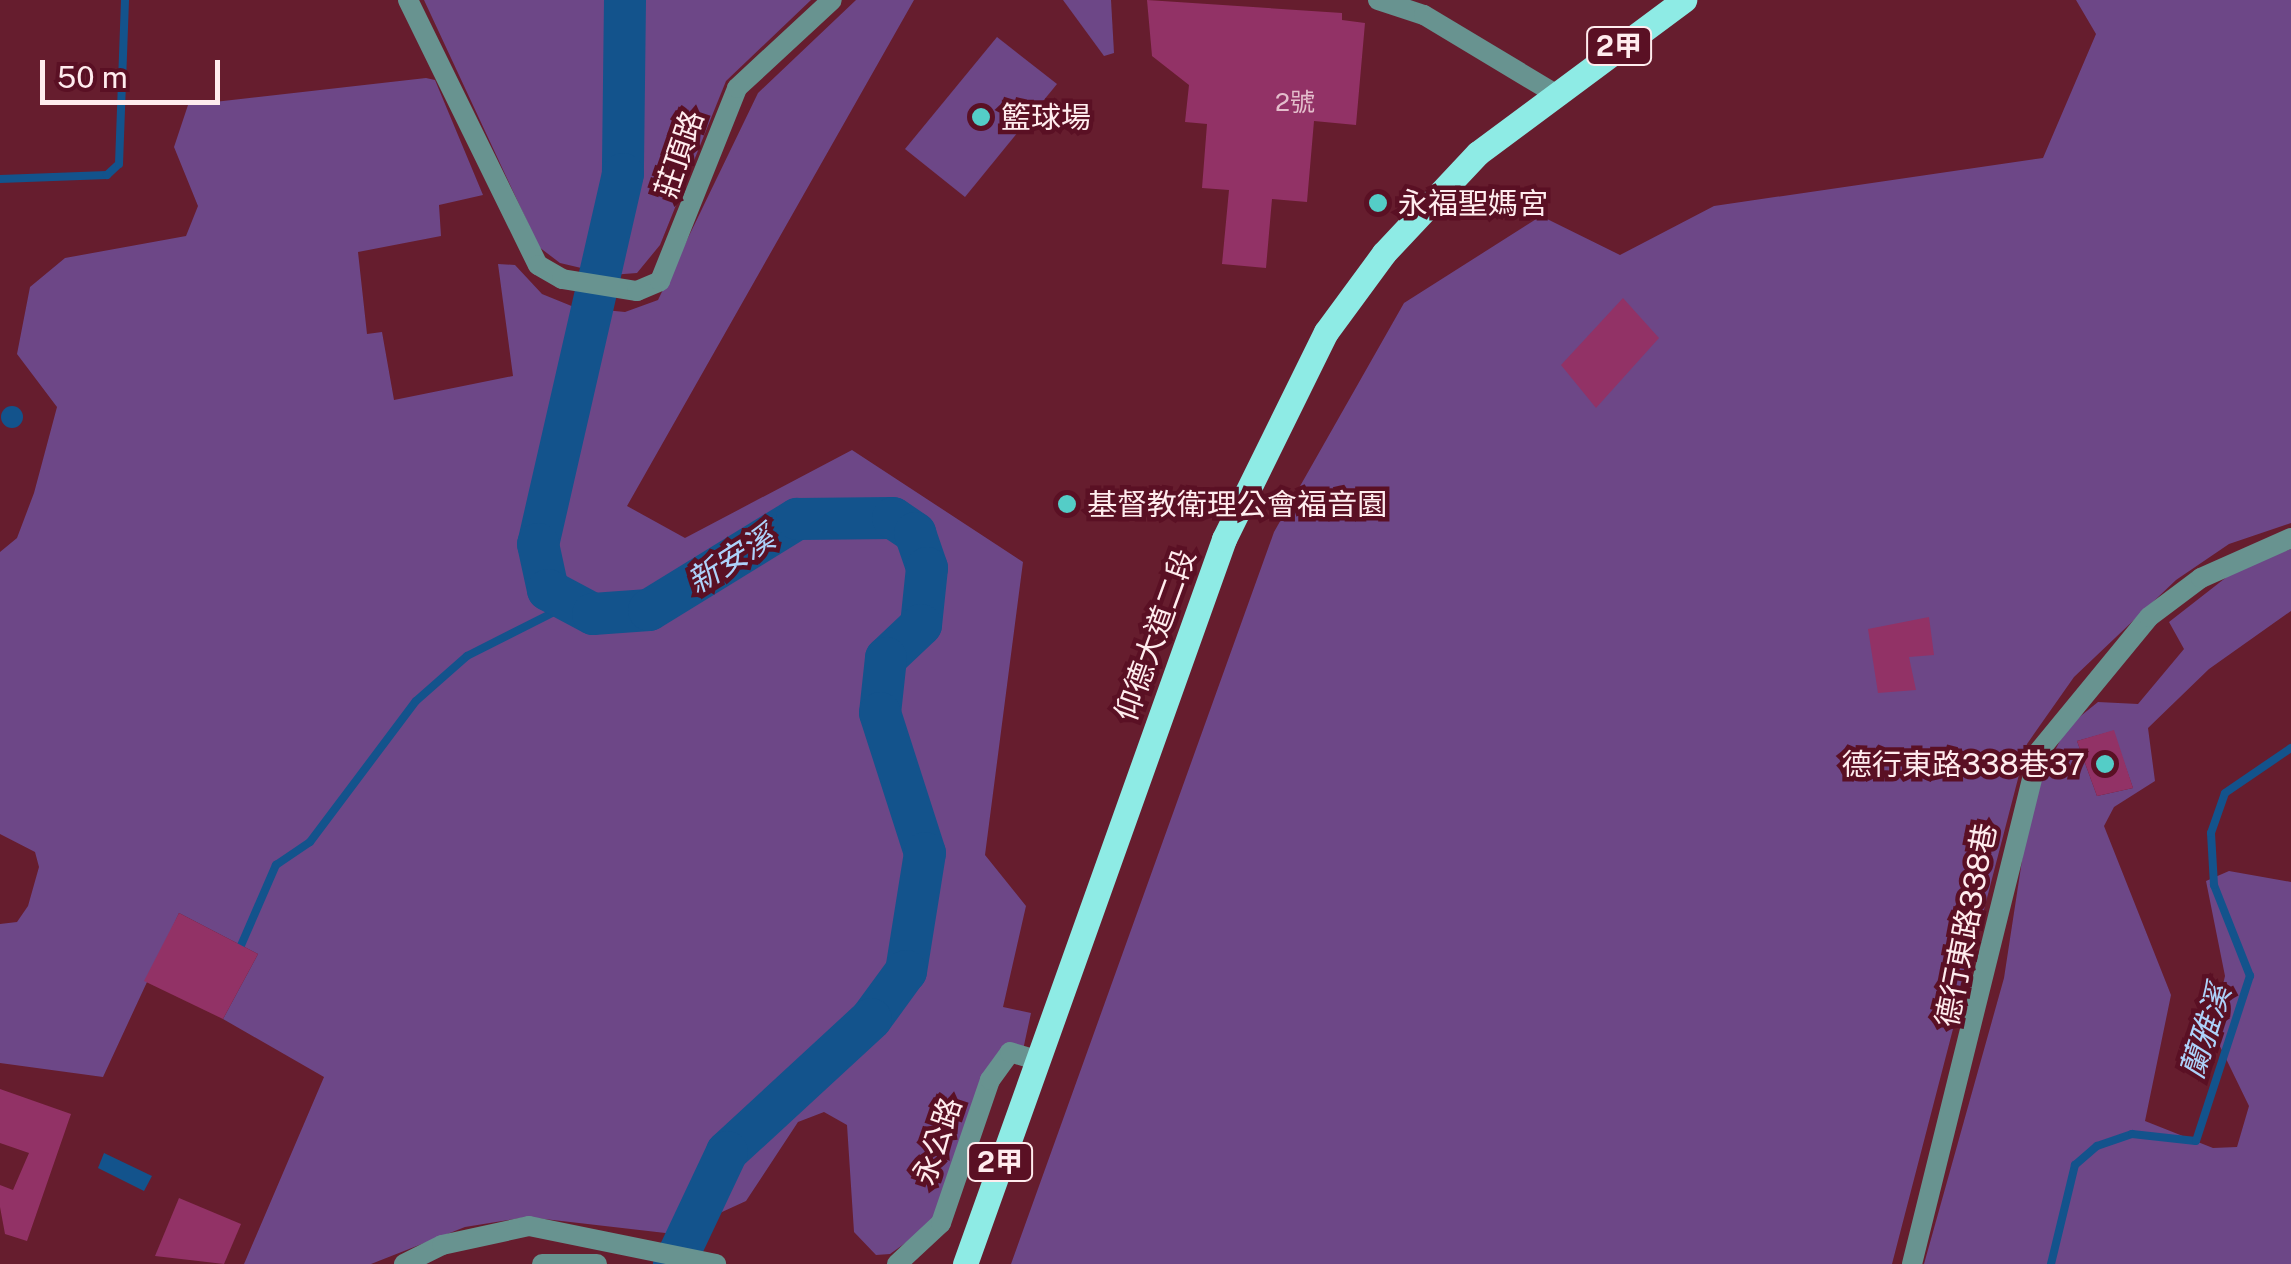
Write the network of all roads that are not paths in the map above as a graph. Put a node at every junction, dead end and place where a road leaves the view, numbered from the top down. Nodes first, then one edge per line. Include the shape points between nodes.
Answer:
1 (408, 0) edge
2 (832, 0) edge
3 (1378, 0) edge
4 (1684, 0) edge
5 (1554, 93) junction
6 (2291, 538) edge
7 (1036, 1060) junction
8 (707, 1261) edge
9 (404, 1264) edge
10 (542, 1264) edge
11 (597, 1264) edge
12 (897, 1264) edge
13 (965, 1264) edge
14 (1912, 1264) edge

1 - 2 street, 莊頂路 via 508,217 538,265 562,279 637,291 660,281 737,88
3 - 5 street via 1424,15
4 - 5 main road, 仰德大道二段 / 2甲
5 - 7 main road, 仰德大道二段 / 2甲 via 1478,153 1384,253 1326,332 1224,539
6 - 14 street, 德行東路338巷 via 2201,578 2150,617 2039,751
7 - 12 street, 永公路 via 1010,1052 990,1080 941,1222
7 - 13 main road, 仰德大道二段 / 2甲
8 - 9 street via 529,1226 442,1244
10 - 11 street

